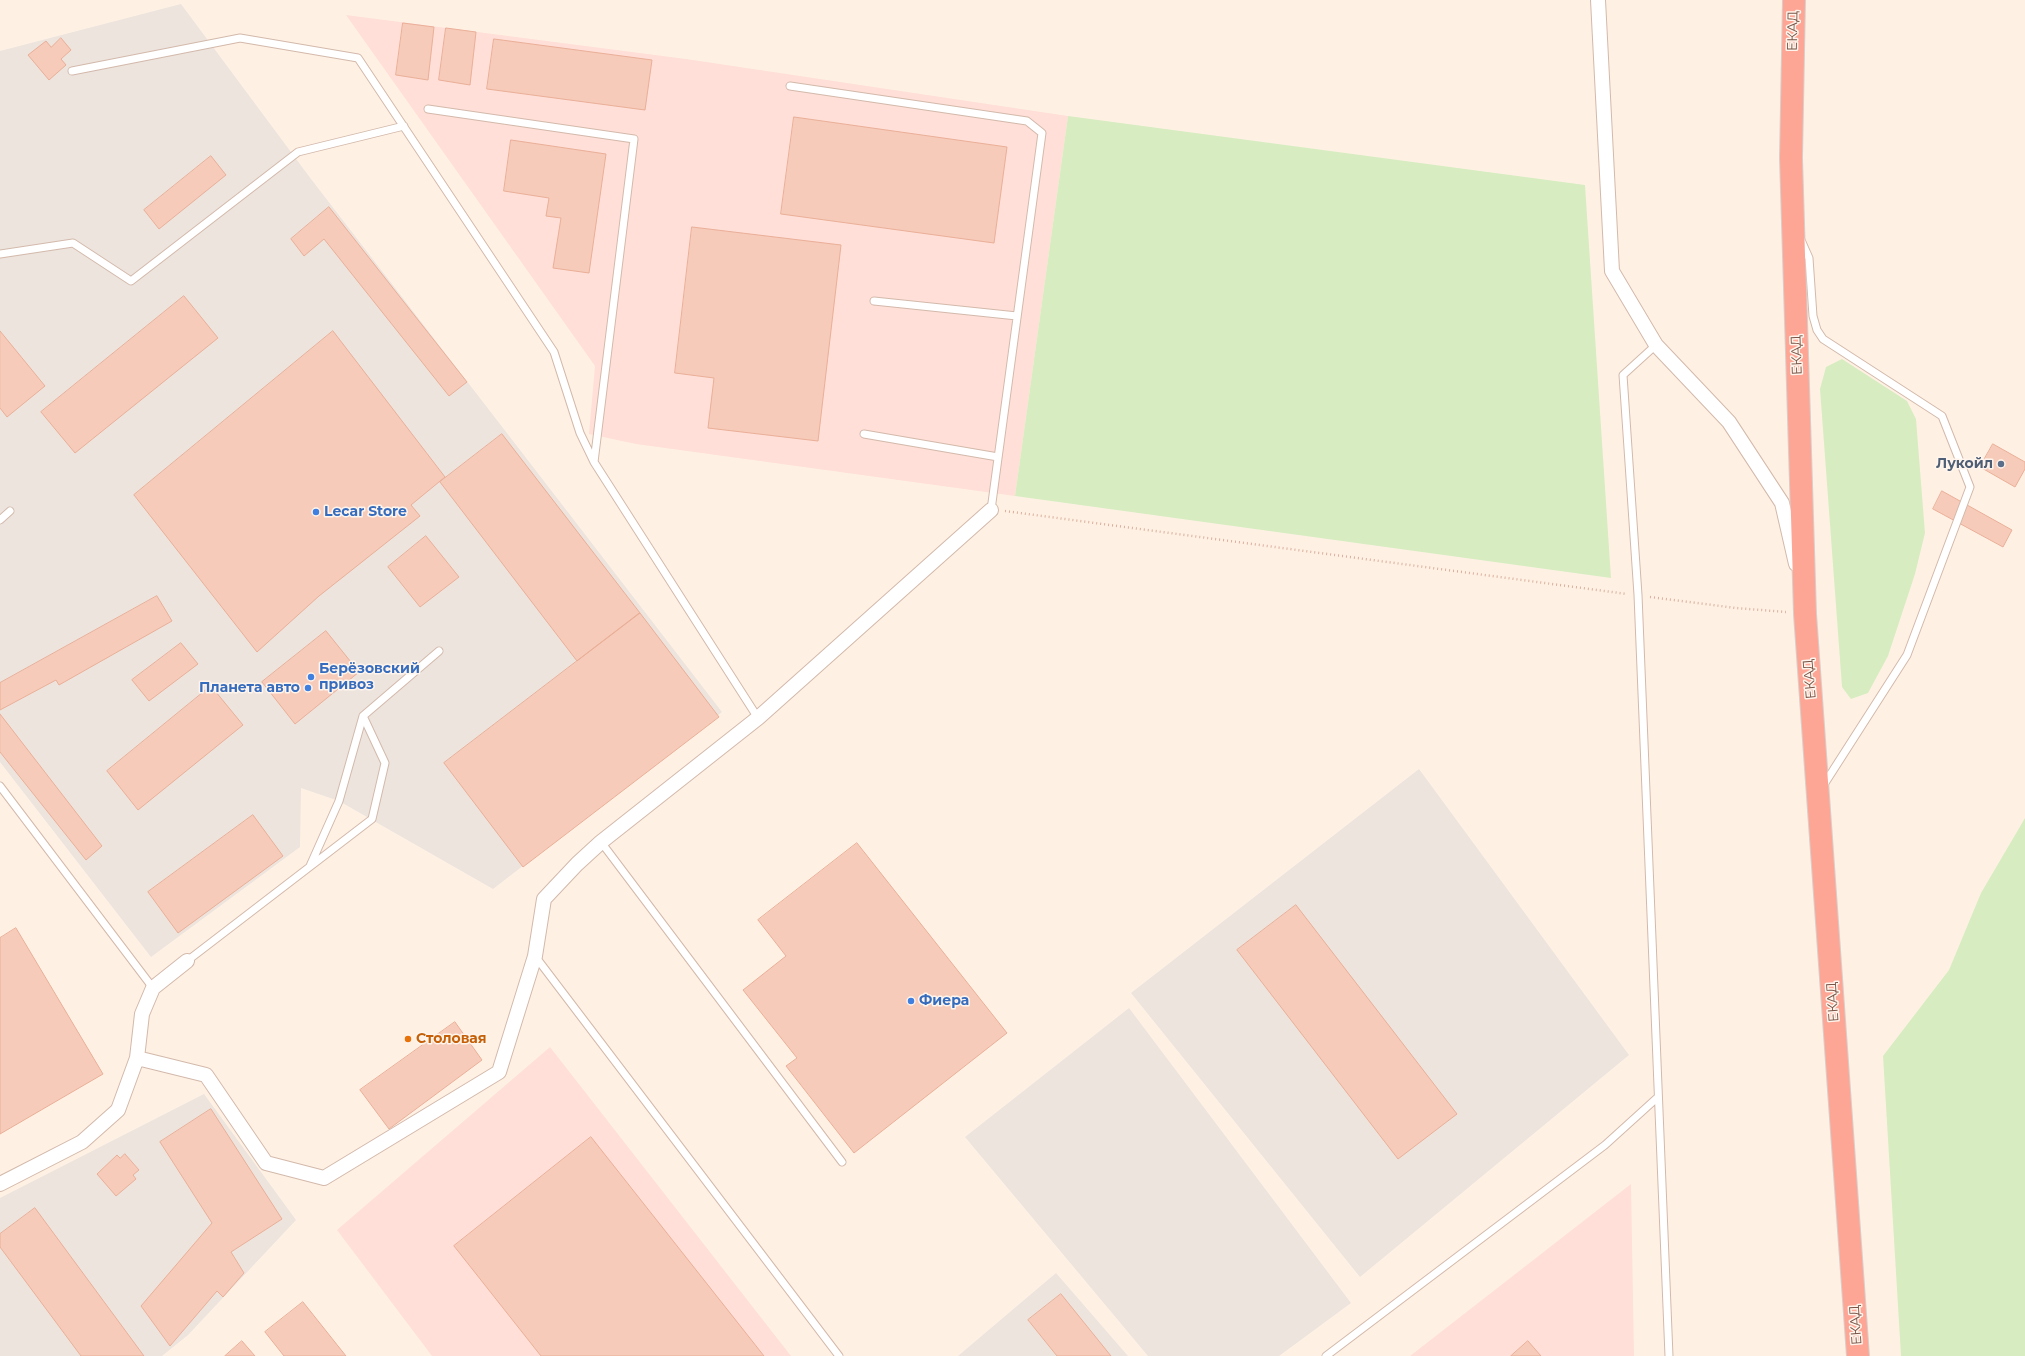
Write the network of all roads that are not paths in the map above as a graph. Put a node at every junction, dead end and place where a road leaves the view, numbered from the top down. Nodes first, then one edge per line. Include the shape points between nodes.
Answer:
1 (1598, 0) edge
2 (1794, 0) edge
3 (72, 71) dead end
4 (790, 86) dead end
5 (428, 109) dead end
6 (404, 126) junction
7 (1793, 221) junction
8 (0, 254) edge
9 (874, 301) dead end
10 (1017, 316) junction
11 (1656, 345) junction
12 (864, 434) dead end
13 (998, 457) junction
14 (594, 462) junction
15 (991, 510) joint
16 (10, 511) dead end
17 (0, 520) edge
18 (1804, 606) junction
19 (439, 651) dead end
20 (363, 716) junction
21 (758, 718) junction
22 (0, 786) edge
23 (1819, 793) junction
24 (601, 842) junction
25 (310, 868) junction
26 (535, 956) junction
27 (187, 961) joint
28 (153, 988) junction
29 (137, 1058) junction
30 (1658, 1097) junction
31 (842, 1162) dead end
32 (0, 1184) edge
33 (839, 1356) edge
34 (1326, 1356) edge
35 (1669, 1356) edge
36 (1858, 1356) edge

1 - 11 street via 1612,271
2 - 7 highway, ЕКАД via 1791,158
3 - 6 lane via 240,38 358,58
4 - 10 lane via 1027,121 1042,133
5 - 14 lane via 634,139
6 - 8 lane via 298,152 131,281 73,243
6 - 14 lane via 554,352 580,433
7 - 18 highway, ЕКАД
7 - 23 lane via 1809,258 1813,316 1817,330 1823,339 1942,416 1970,487 1907,655
9 - 10 lane
10 - 13 lane
11 - 18 street via 1729,422 1782,503
11 - 30 lane via 1623,375 1638,595
12 - 13 lane
13 - 15 lane
14 - 21 lane
15 - 21 street
16 - 17 lane
18 - 23 highway, ЕКАД
19 - 20 lane
20 - 25 lane via 339,801
20 - 25 lane via 385,763 372,819
21 - 24 street
22 - 28 lane
23 - 36 highway, ЕКАД
24 - 26 street via 544,899
24 - 31 lane
25 - 27 lane
26 - 29 street via 499,1072 324,1178 266,1163 206,1075
26 - 33 lane
27 - 28 street
28 - 29 street via 142,1014
29 - 32 street via 118,1110 113,1115 82,1142
30 - 34 lane via 1605,1145
30 - 35 lane

